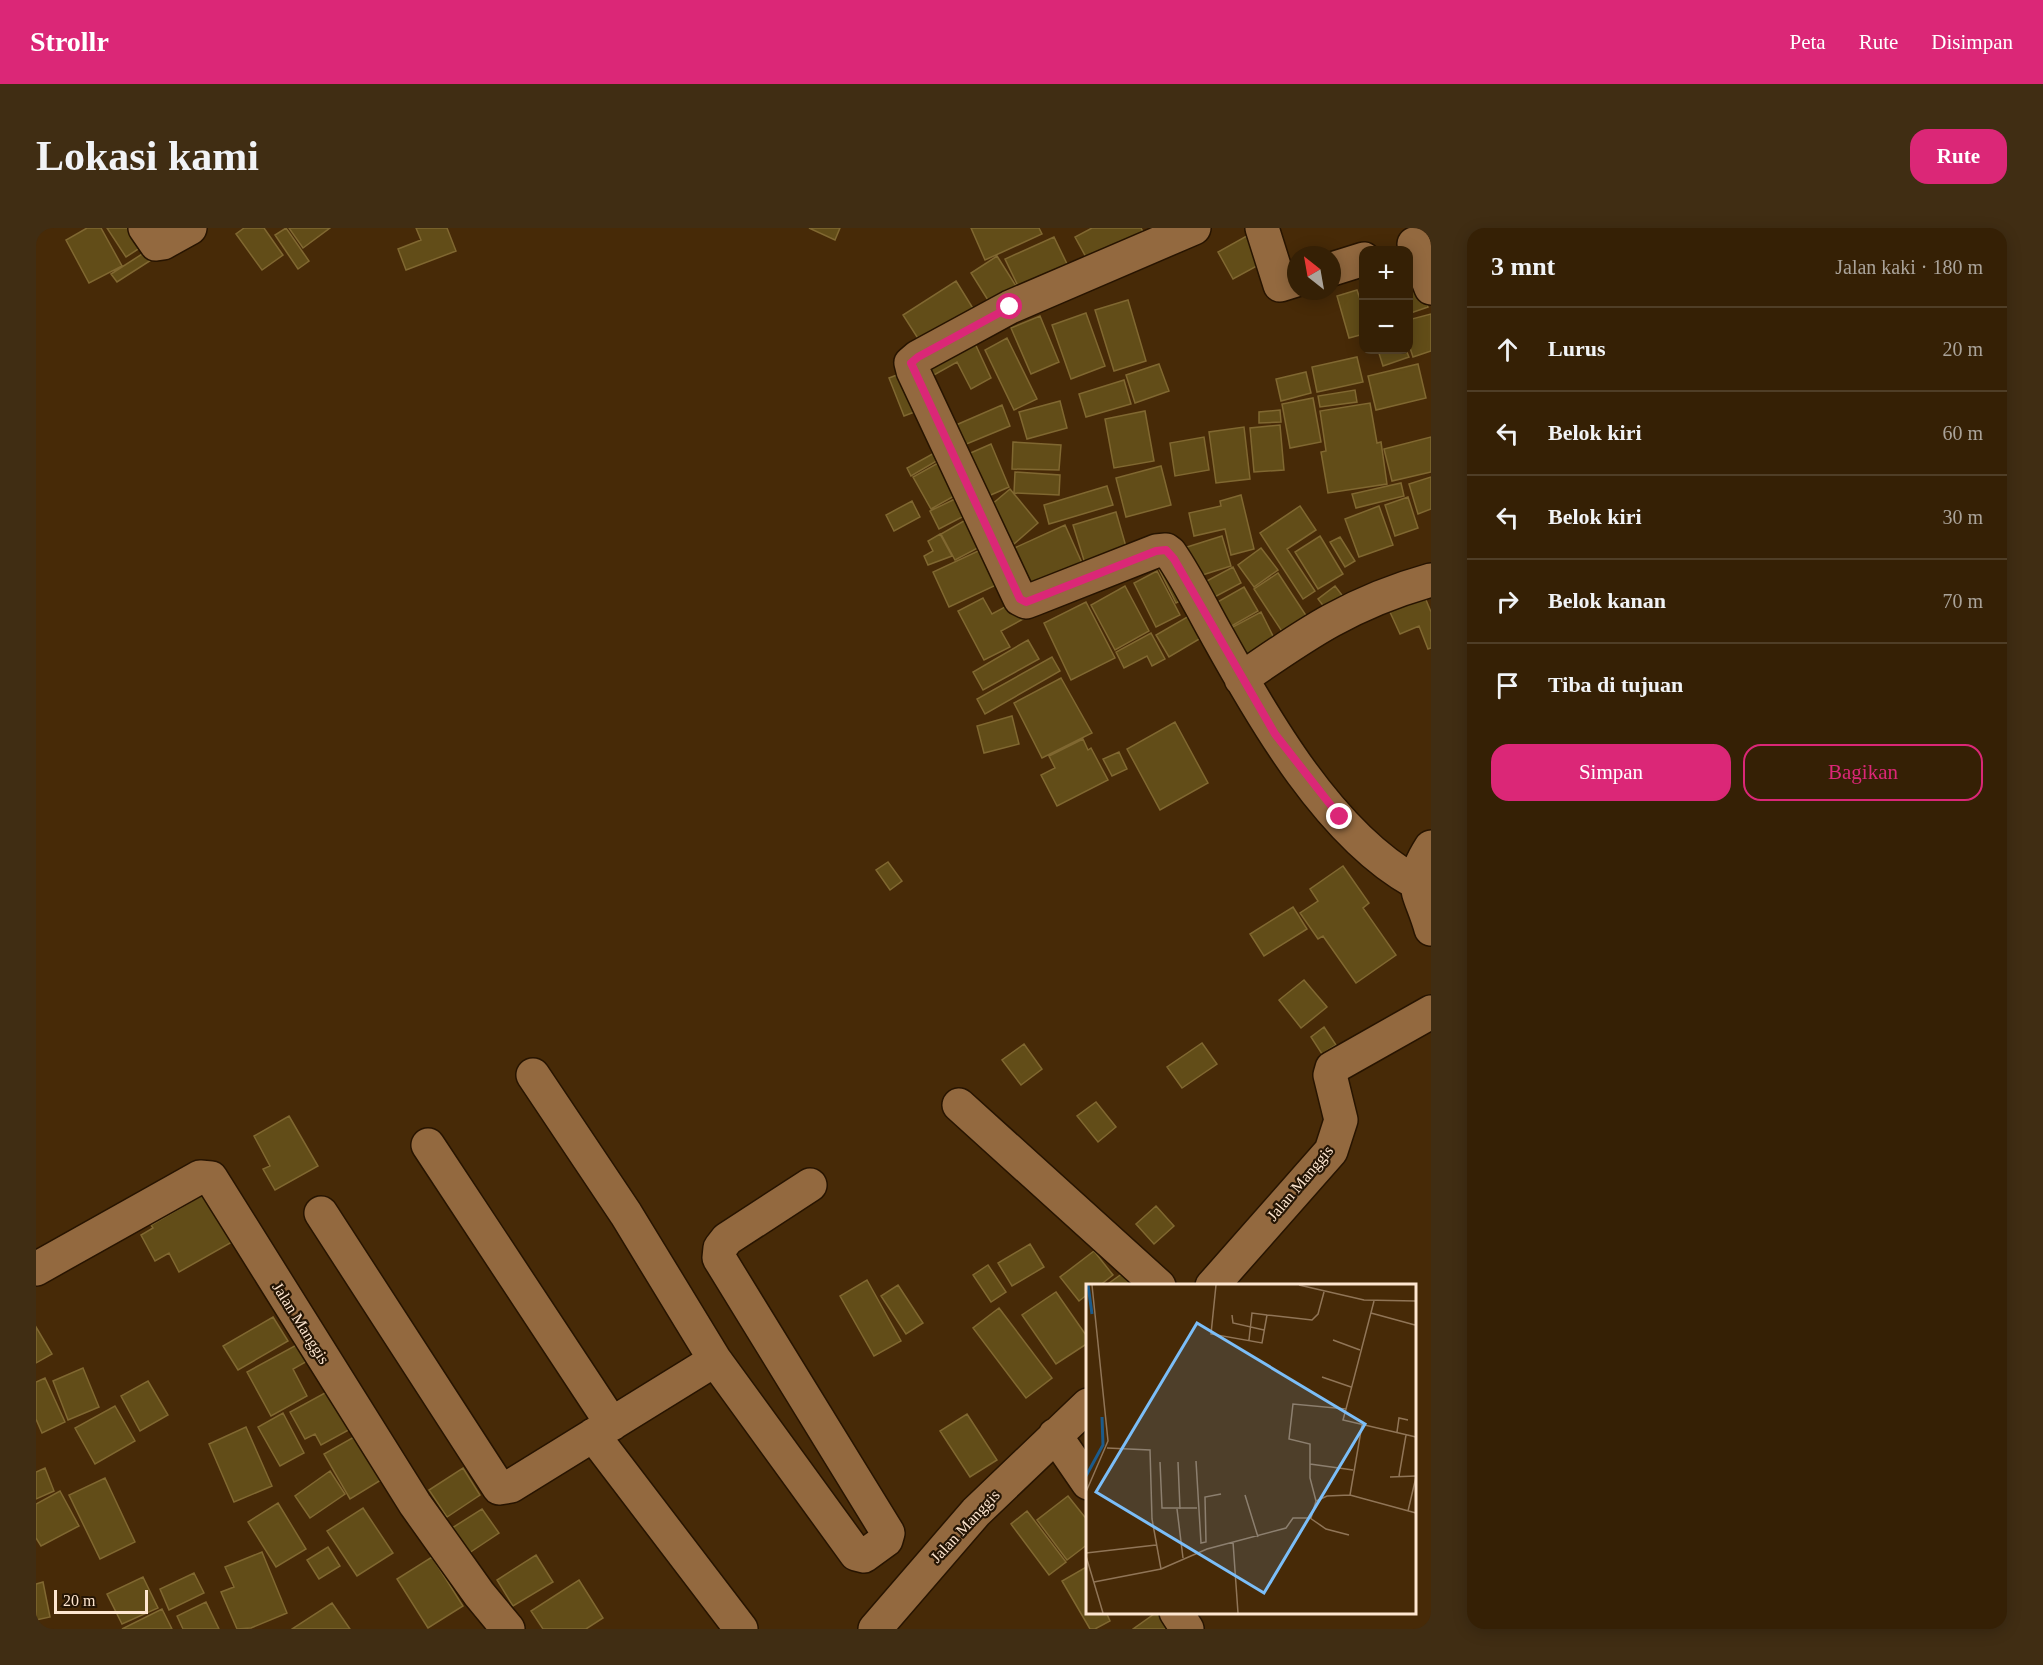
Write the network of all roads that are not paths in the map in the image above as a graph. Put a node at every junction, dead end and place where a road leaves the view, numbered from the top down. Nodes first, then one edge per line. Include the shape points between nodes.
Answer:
1 (145, 228) edge
2 (190, 228) edge
3 (1194, 228) edge
4 (1262, 228) edge
5 (1412, 244) edge
6 (1359, 261) edge
7 (1341, 266) edge
8 (1287, 283) edge
9 (1431, 288) edge
10 (1431, 580) edge
11 (1241, 679) junction
12 (1431, 847) edge
13 (1415, 882) junction
14 (1431, 929) edge
15 (1431, 1012) edge
16 (533, 1075) dead end
17 (959, 1105) dead end
18 (428, 1144) dead end
19 (810, 1185) dead end
20 (321, 1213) dead end
21 (36, 1269) edge
22 (1157, 1284) edge
23 (1214, 1284) edge
24 (715, 1360) junction
25 (1086, 1407) edge
26 (602, 1430) junction
27 (1055, 1435) junction
28 (1086, 1480) edge
29 (1177, 1614) edge
30 (508, 1629) edge
31 (741, 1629) edge
32 (875, 1629) edge
33 (1187, 1629) edge

1 - 2 street via 156,244
3 - 11 street via 1010,307 911,363 1020,599 1026,602 1166,550
4 - 8 street via 1280,285
5 - 9 street
6 - 7 street
10 - 11 street via 1339,614
11 - 13 street via 1292,758 1340,817 1389,867
12 - 13 street
13 - 14 street
15 - 23 street, Jalan Manggis via 1332,1068 1330,1075 1341,1120 1331,1151
16 - 24 street via 626,1214
17 - 22 street
18 - 26 street
19 - 24 street via 727,1239 720,1248 720,1258 888,1533 886,1540 864,1556 856,1554
20 - 26 street via 499,1488 511,1486
21 - 30 street, Jalan Manggis via 200,1177 211,1178 414,1504
24 - 26 street
25 - 27 street, Jalan Manggis
26 - 31 street
27 - 28 street
27 - 32 street, Jalan Manggis via 976,1512
29 - 33 street

